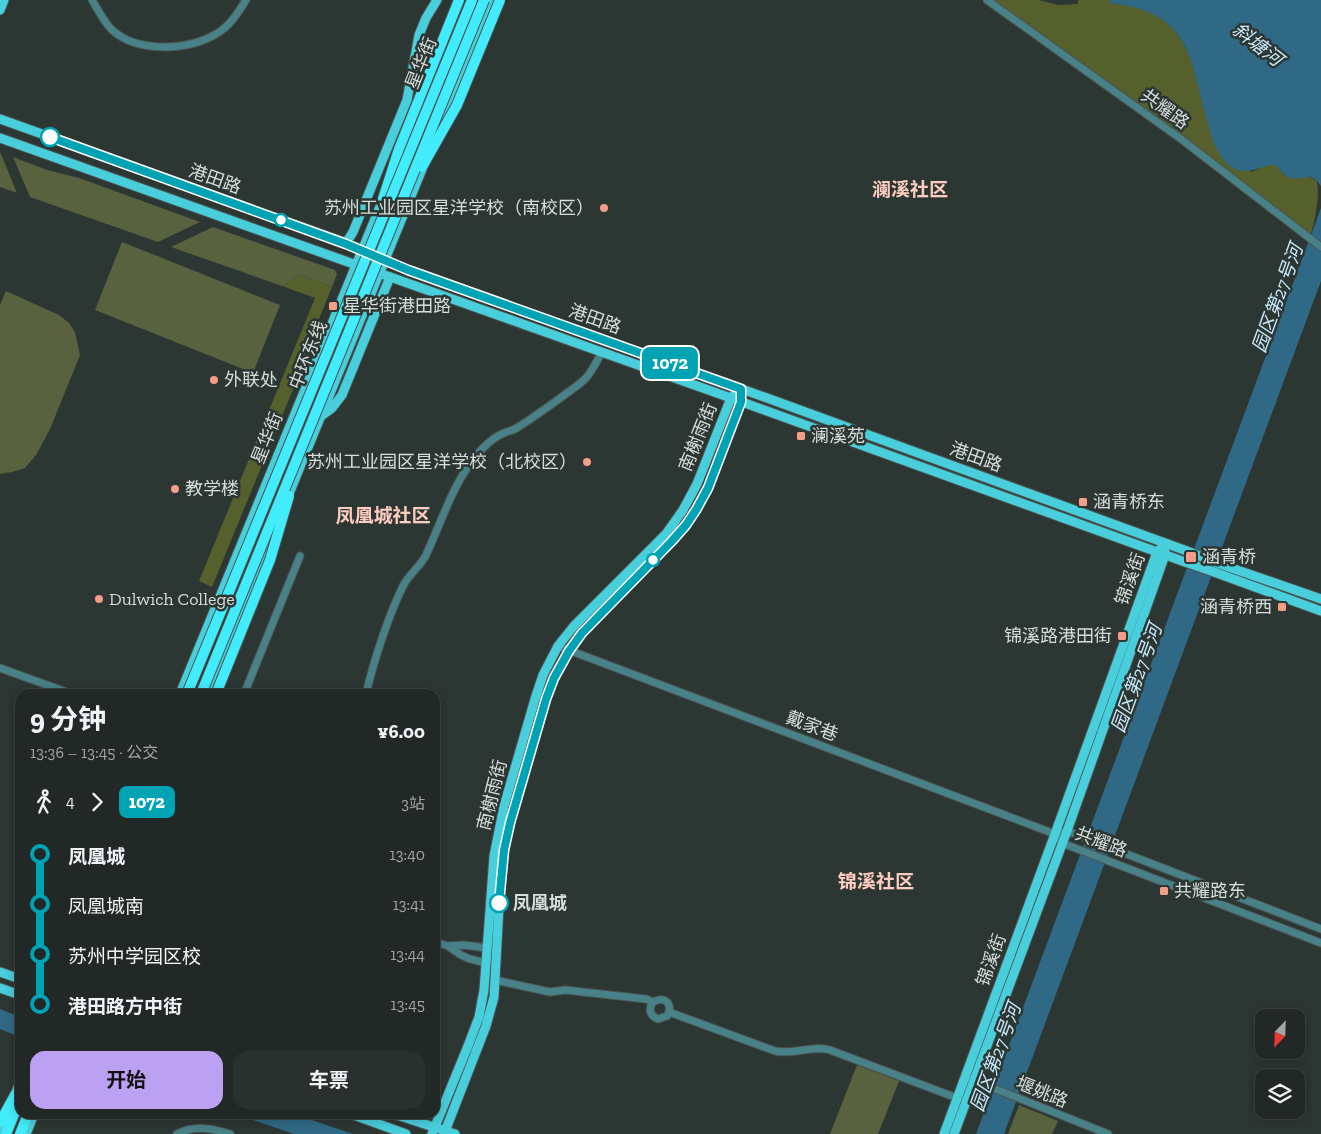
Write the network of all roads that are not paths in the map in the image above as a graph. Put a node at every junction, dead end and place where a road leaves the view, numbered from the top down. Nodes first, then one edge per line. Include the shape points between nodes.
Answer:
1 (4, 0) edge
2 (92, 0) edge
3 (246, 0) edge
4 (437, 0) edge
5 (459, 0) edge
6 (464, 0) edge
7 (472, 0) edge
8 (484, 0) edge
9 (491, 0) edge
10 (500, 0) edge
11 (987, 0) edge
12 (0, 10) edge
13 (0, 119) edge
14 (0, 138) edge
15 (382, 202) junction
16 (400, 207) junction
17 (346, 244) junction
18 (1321, 247) edge
19 (361, 250) junction
20 (384, 260) junction
21 (356, 265) junction
22 (379, 273) junction
23 (390, 277) junction
24 (602, 352) junction
25 (741, 389) junction
26 (731, 398) junction
27 (741, 402) junction
28 (320, 417) junction
29 (306, 440) junction
30 (1165, 543) junction
31 (1161, 554) junction
32 (300, 556) dead end
33 (1321, 599) edge
34 (1321, 611) edge
35 (558, 646) junction
36 (569, 651) junction
37 (0, 668) edge
38 (58, 689) edge
39 (182, 689) edge
40 (189, 689) edge
41 (203, 689) edge
42 (210, 689) edge
43 (218, 689) edge
44 (246, 689) edge
45 (368, 689) edge
46 (1067, 831) junction
47 (1056, 834) junction
48 (1062, 843) junction
49 (1321, 929) edge
50 (1321, 943) edge
51 (440, 944) edge
52 (448, 946) junction
53 (487, 948) junction
54 (486, 963) junction
55 (0, 972) edge
56 (15, 977) edge
57 (495, 980) junction
58 (0, 988) edge
59 (15, 993) edge
60 (653, 1002) junction
61 (669, 1012) junction
62 (969, 1079) junction
63 (957, 1098) junction
64 (15, 1101) edge
65 (15, 1103) edge
66 (15, 1106) edge
67 (440, 1114) edge
68 (26, 1119) edge
69 (32, 1119) edge
70 (365, 1119) edge
71 (405, 1119) edge
72 (438, 1119) edge
73 (0, 1122) edge
74 (433, 1131) edge
75 (0, 1132) edge
76 (445, 1132) edge
77 (6, 1134) edge
78 (20, 1134) edge
79 (26, 1134) edge
80 (177, 1134) edge
81 (230, 1134) edge
82 (406, 1134) edge
83 (455, 1134) edge
84 (944, 1134) edge
85 (954, 1134) edge
86 (1108, 1134) edge

1 - 12 main road
2 - 3 street via 104,20 121,36 154,47 180,46 217,34 235,18
4 - 17 main road via 419,35 407,100
5 - 15 highway via 399,149
6 - 15 main road, 星华街
7 - 40 highway, 中环东线, bridge
8 - 16 highway, 中环东线, bridge
9 - 20 main road
10 - 16 highway, bridge via 457,105
11 - 18 street, 共耀路 via 1181,140
13 - 17 main road, 港田路
14 - 21 main road, 港田路
15 - 19 main road, 星华街
16 - 29 highway, 中环东线, bridge
17 - 19 main road, 港田路
19 - 20 main road, 港田路
19 - 21 main road, 星华街
20 - 22 main road
20 - 25 main road, 港田路
21 - 22 main road, 港田路
21 - 39 main road, 星华街
22 - 23 main road, 港田路
22 - 28 main road
23 - 24 main road, 港田路
23 - 28 main road via 342,394
24 - 26 main road, 港田路
24 - 45 street via 586,378 533,418 495,438 471,462 451,497 425,558 404,585
25 - 26 main road, 南榭雨街
25 - 27 main road, 南榭雨街
25 - 30 main road, 港田路
26 - 27 main road, 港田路
26 - 35 main road, 南榭雨街 via 697,484 683,510 666,534
27 - 31 main road, 港田路
27 - 36 main road, 南榭雨街 via 708,488 686,525 582,633
28 - 42 main road
29 - 41 highway, 中环东线, bridge
29 - 43 highway, bridge via 270,560
30 - 31 main road, 锦溪街
30 - 33 main road, 港田路, bridge
31 - 34 main road, 港田路, bridge
31 - 46 main road, 锦溪街
31 - 47 main road, 锦溪街
32 - 44 street
35 - 36 street, 戴家巷
35 - 53 main road, 南榭雨街 via 543,674 504,806 494,856
36 - 47 street, 戴家巷
36 - 57 main road, 南榭雨街 via 546,699 510,823 500,889
37 - 38 street
46 - 47 street, 共耀路
46 - 48 main road, 锦溪街
46 - 49 street, 共耀路
47 - 48 street, 共耀路
47 - 62 main road, 锦溪街
48 - 50 street, 共耀路
48 - 62 main road, 锦溪街
51 - 52 street
52 - 53 street
52 - 54 street via 461,955
53 - 54 main road, 南榭雨街
54 - 67 main road, 南榭雨街 via 479,1017
55 - 56 main road
57 - 60 street via 550,992 565,990
57 - 76 main road, 南榭雨街 via 486,1026
58 - 59 main road
60 - 61 street via 665,1000
60 - 61 street via 650,1010 655,1018 664,1018
61 - 63 street via 775,1051 826,1049
62 - 63 main road, 锦溪街
62 - 85 main road, 锦溪街
62 - 86 street, 堰姚路, bridge
63 - 84 main road, 锦溪街
64 - 73 highway
65 - 75 main road
66 - 77 highway
68 - 78 highway
69 - 79 main road
70 - 82 main road
71 - 74 main road
72 - 74 main road, 南榭雨街
74 - 76 main road
76 - 83 main road
80 - 81 street via 200,1128

